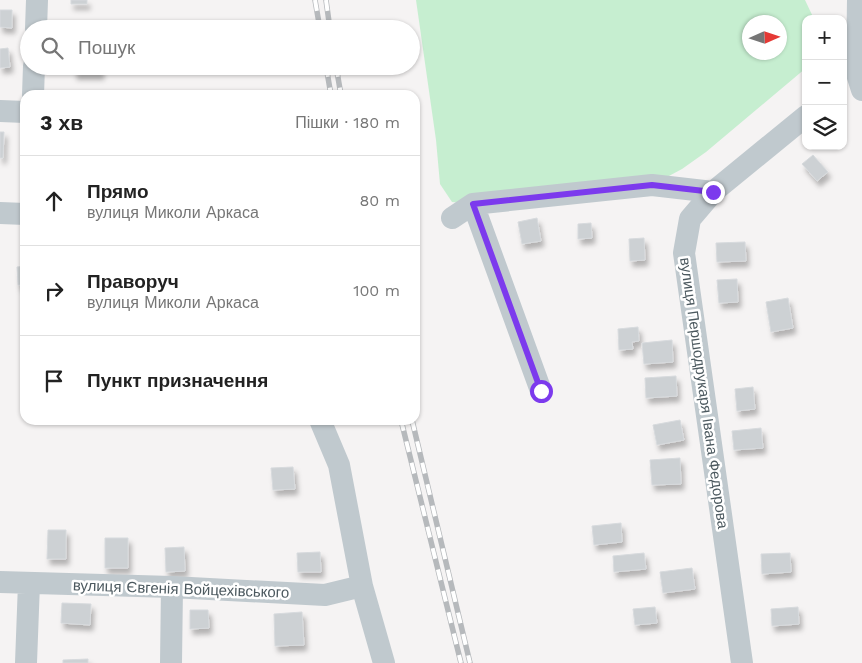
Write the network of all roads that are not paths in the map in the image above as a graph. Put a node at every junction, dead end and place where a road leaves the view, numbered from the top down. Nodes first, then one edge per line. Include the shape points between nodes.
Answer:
1 (37, 0) edge
2 (858, 0) edge
3 (36, 20) edge
4 (34, 75) edge
5 (856, 80) edge
6 (34, 90) edge
7 (0, 111) edge
8 (20, 112) edge
9 (802, 119) edge
10 (713, 192) junction
11 (473, 204) junction
12 (0, 213) edge
13 (20, 214) edge
14 (452, 218) dead end
15 (541, 391) dead end
16 (322, 425) edge
17 (0, 582) edge
18 (29, 583) junction
19 (362, 586) junction
20 (172, 587) junction
21 (26, 663) edge
22 (171, 663) edge
23 (384, 663) edge
24 (742, 663) edge

1 - 3 street
2 - 5 street
4 - 6 street
7 - 8 street
9 - 10 street, вулиця Першодрукаря Івана Федорова
10 - 11 street via 652,185
10 - 24 street, вулиця Першодрукаря Івана Федорова via 690,219 684,253
11 - 14 street
11 - 15 street
12 - 13 street
16 - 19 street via 339,464
17 - 18 street, вулиця Євгенія Войцехівського
18 - 20 street, вулиця Євгенія Войцехівського
18 - 21 street
19 - 20 street, вулиця Євгенія Войцехівського via 325,595
19 - 23 street
20 - 22 street

